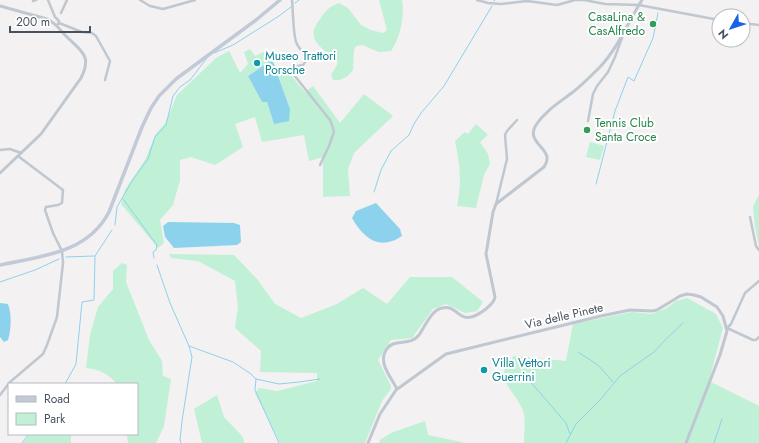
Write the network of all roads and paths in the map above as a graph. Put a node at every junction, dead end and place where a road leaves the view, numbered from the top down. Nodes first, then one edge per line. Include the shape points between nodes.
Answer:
1 (48, 0) edge
2 (67, 0) edge
3 (140, 0) edge
4 (195, 0) edge
5 (280, 0) edge
6 (292, 0) edge
7 (477, 0) edge
8 (642, 0) edge
9 (639, 5) junction
10 (0, 6) edge
11 (61, 13) dead end
12 (711, 18) edge
13 (58, 23) junction
14 (623, 32) junction
15 (105, 80) dead end
16 (517, 120) dead end
17 (588, 121) dead end
18 (0, 150) edge
19 (19, 155) junction
20 (320, 165) dead end
21 (0, 173) edge
22 (496, 204) junction
23 (750, 217) dead end
24 (759, 250) edge
25 (62, 251) junction
26 (0, 265) edge
27 (759, 281) edge
28 (727, 328) junction
29 (759, 337) edge
30 (9, 383) edge
31 (8, 385) edge
32 (398, 389) junction
33 (0, 395) edge
34 (368, 443) edge
35 (686, 443) edge

1 - 13 street
2 - 11 street
3 - 4 street via 163,10
5 - 25 main road via 176,79 159,96 142,127 104,221 90,237
6 - 20 street via 296,43 307,60 303,65 290,68 290,71 330,120 334,129
7 - 9 street via 501,4 527,1 557,5 584,0 605,4
8 - 9 street
9 - 12 street
9 - 14 street
10 - 13 street
13 - 15 street via 96,36 110,61
13 - 19 street via 84,55 84,70 41,134
14 - 17 street via 615,58 593,94
14 - 22 street via 601,66 546,112 536,125 534,138 548,157 544,167
16 - 22 street via 506,135 507,159
18 - 19 street via 10,150
19 - 21 street
19 - 25 street via 63,190 62,203 46,207 45,210
22 - 32 street via 486,254 494,302 471,318 449,308 439,309 416,339 388,347 383,363
23 - 24 street
25 - 26 main road
25 - 30 street via 57,317 47,345 43,354
27 - 28 street via 745,293
28 - 29 street via 754,340
28 - 32 street, Via delle Pinete via 723,316 713,304 701,297 687,294 657,310 630,310 601,316 446,354
28 - 35 street via 720,355
31 - 33 street
32 - 34 street, Via delle Pinete via 380,414

